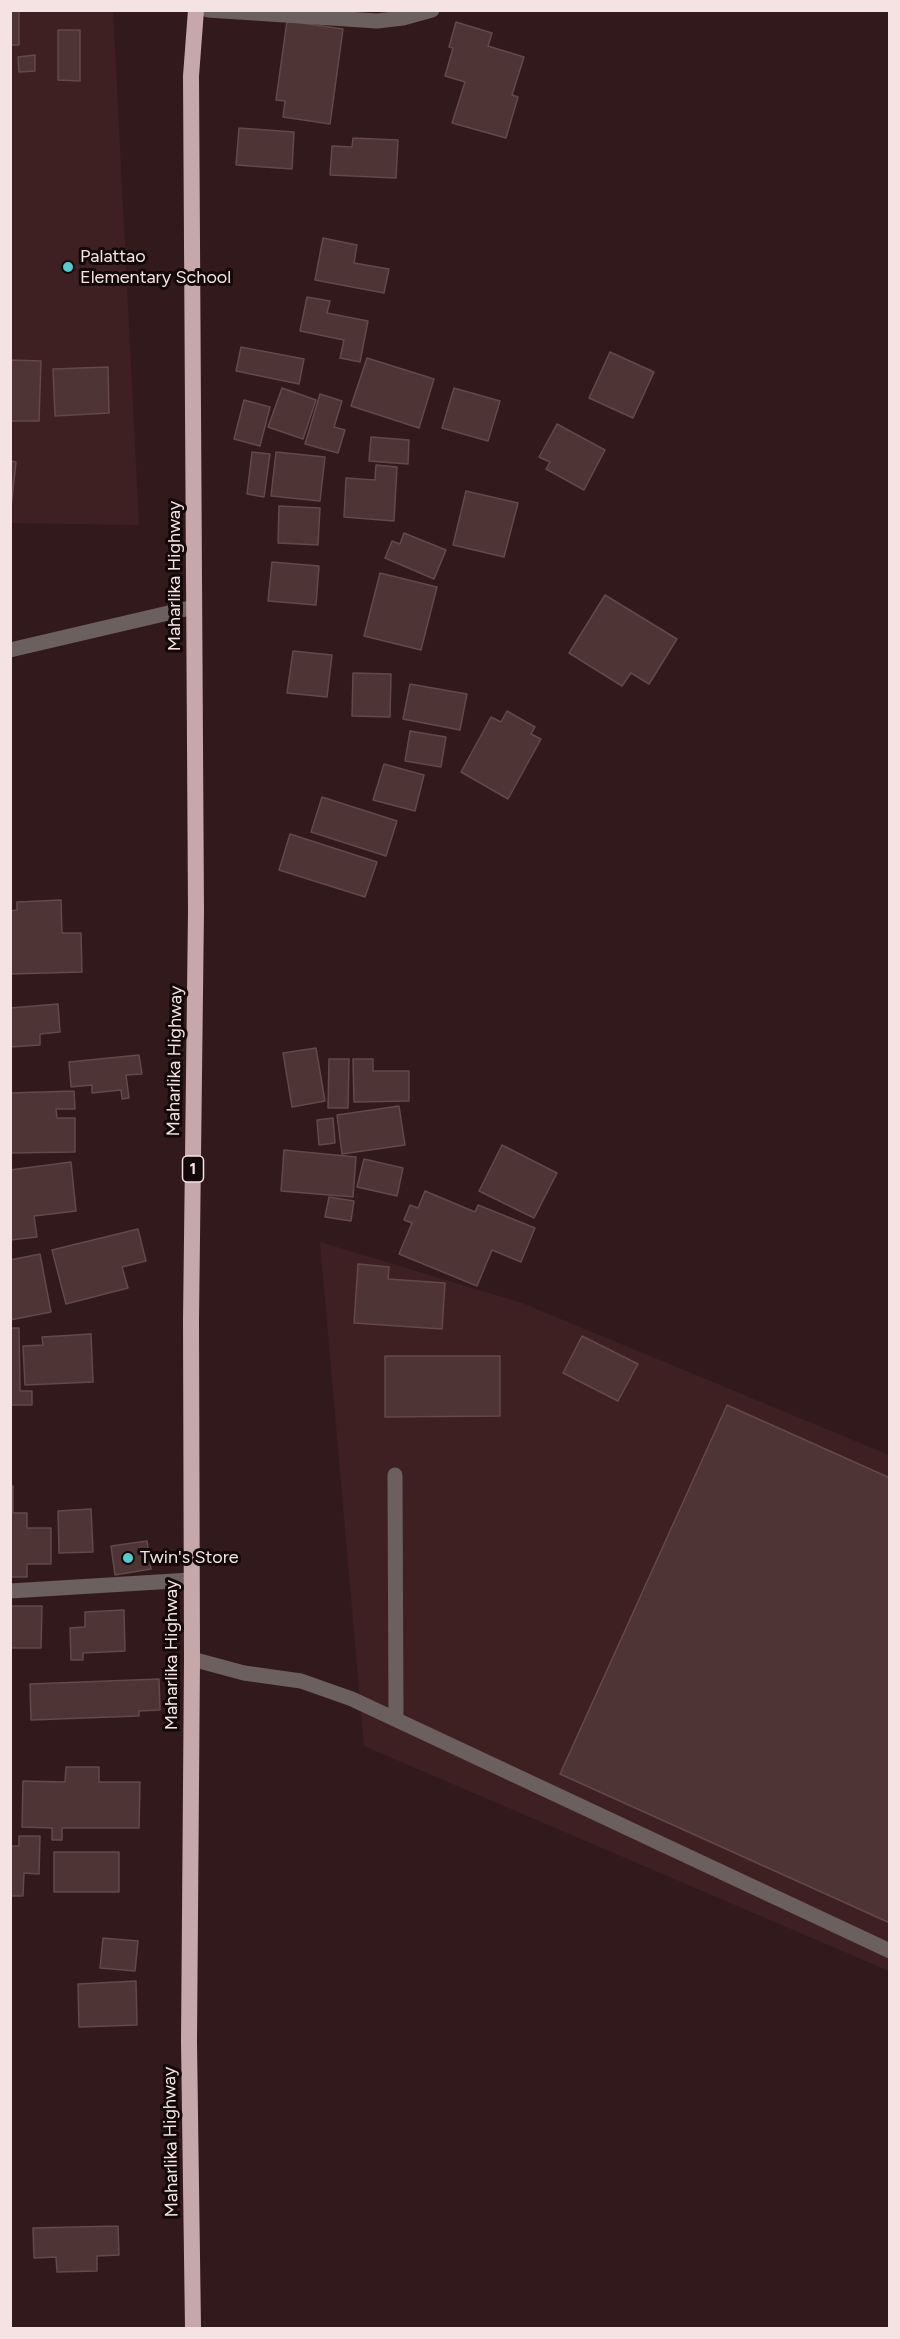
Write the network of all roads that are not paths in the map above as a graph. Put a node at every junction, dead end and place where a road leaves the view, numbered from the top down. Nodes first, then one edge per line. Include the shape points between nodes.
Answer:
1 (196, 10) edge
2 (208, 10) edge
3 (432, 10) edge
4 (194, 607) junction
5 (10, 650) edge
6 (394, 1475) dead end
7 (191, 1580) junction
8 (10, 1591) edge
9 (192, 1659) junction
10 (396, 1719) junction
11 (890, 1952) edge
12 (193, 2328) edge

1 - 4 highway, Maharlika Highway / 1 via 191,121
2 - 3 street via 377,21
4 - 5 street
4 - 7 highway, Maharlika Highway / 1
6 - 10 street
7 - 8 street
7 - 9 highway, Maharlika Highway / 1
9 - 10 street via 301,1681
9 - 12 highway, Maharlika Highway / 1 via 189,2042
10 - 11 street

